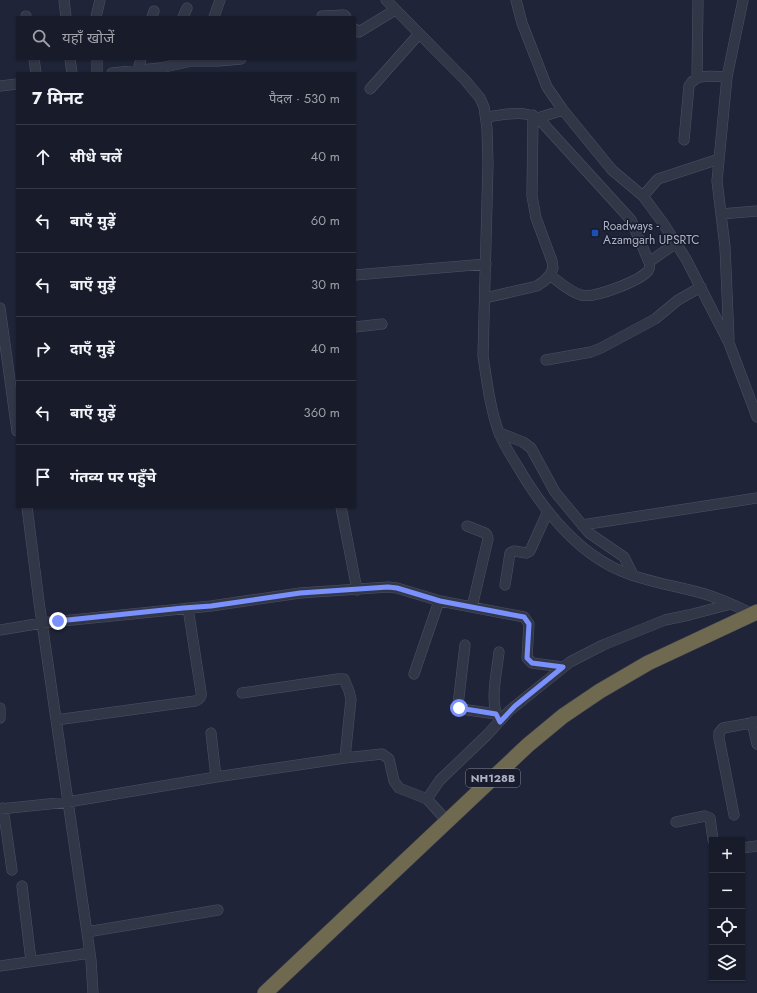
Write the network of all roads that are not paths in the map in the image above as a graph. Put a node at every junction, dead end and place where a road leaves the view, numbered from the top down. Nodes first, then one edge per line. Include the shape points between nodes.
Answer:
1 (64, 0) edge
2 (100, 0) edge
3 (220, 0) edge
4 (386, 0) edge
5 (516, 0) edge
6 (698, 0) edge
7 (744, 0) edge
8 (395, 10) junction
9 (66, 16) edge
10 (96, 16) edge
11 (214, 16) edge
12 (322, 16) dead end
13 (345, 16) edge
14 (356, 30) edge
15 (419, 34) junction
16 (34, 60) edge
17 (70, 60) edge
18 (97, 60) edge
19 (141, 60) edge
20 (197, 60) edge
21 (233, 60) edge
22 (166, 63) edge
23 (138, 70) junction
24 (36, 72) edge
25 (72, 72) edge
26 (97, 72) edge
27 (121, 72) edge
28 (697, 77) junction
29 (727, 78) junction
30 (16, 84) edge
31 (0, 86) edge
32 (370, 89) dead end
33 (563, 110) junction
34 (535, 116) junction
35 (486, 117) junction
36 (684, 140) dead end
37 (719, 159) junction
38 (643, 196) junction
39 (757, 211) edge
40 (720, 214) junction
41 (676, 243) junction
42 (649, 262) junction
43 (486, 264) junction
44 (356, 275) edge
45 (550, 275) junction
46 (701, 286) junction
47 (485, 298) junction
48 (0, 308) edge
49 (382, 324) dead end
50 (356, 327) edge
51 (729, 343) junction
52 (546, 360) dead end
53 (12, 366) edge
54 (757, 417) edge
55 (16, 418) edge
56 (500, 433) junction
57 (757, 498) edge
58 (27, 508) edge
59 (341, 508) edge
60 (548, 511) junction
61 (582, 525) junction
62 (468, 526) dead end
63 (633, 575) junction
64 (505, 585) dead end
65 (357, 590) junction
66 (439, 601) junction
67 (731, 604) junction
68 (472, 607) junction
69 (188, 608) junction
70 (755, 613) edge
71 (42, 623) junction
72 (0, 630) edge
73 (465, 645) dead end
74 (499, 652) dead end
75 (563, 667) junction
76 (414, 674) dead end
77 (242, 693) dead end
78 (0, 708) edge
79 (0, 718) edge
80 (498, 718) junction
81 (56, 720) junction
82 (755, 722) edge
83 (211, 733) dead end
84 (757, 744) edge
85 (345, 758) junction
86 (216, 777) junction
87 (427, 799) junction
88 (68, 802) junction
89 (2, 808) edge
90 (734, 815) dead end
91 (448, 821) junction
92 (676, 822) dead end
93 (713, 837) edge
94 (757, 846) edge
95 (745, 848) edge
96 (12, 870) dead end
97 (22, 886) dead end
98 (218, 910) dead end
99 (87, 932) junction
100 (90, 953) junction
101 (31, 961) junction
102 (0, 966) edge
103 (94, 993) edge
104 (265, 993) edge

1 - 9 street
2 - 10 street
3 - 11 street
4 - 8 street
5 - 33 street via 522,23 547,87
6 - 28 street
7 - 29 street
8 - 14 street via 359,32
8 - 15 street
12 - 13 street
15 - 32 street
15 - 35 street via 475,90
16 - 24 street
17 - 25 street
18 - 26 street
19 - 23 street
20 - 21 street
20 - 22 street
22 - 23 street
23 - 27 street
28 - 29 street
28 - 36 street via 688,86
29 - 37 street
30 - 31 street
33 - 34 street
33 - 38 street via 612,170
34 - 35 street via 517,113
34 - 42 street via 631,220
34 - 45 street via 532,196 536,218 552,261
35 - 43 street
37 - 38 street via 658,179
37 - 40 street via 716,181
38 - 41 street
39 - 40 street
40 - 51 street via 725,247
41 - 42 street
41 - 46 street
42 - 45 street via 650,267 640,277 615,289 592,295 577,293
43 - 44 street
43 - 47 street
45 - 47 street via 537,286
46 - 51 street
46 - 52 street via 654,319 601,348
47 - 56 street via 484,363
48 - 53 street
49 - 50 street
51 - 54 street
53 - 55 street
56 - 60 street via 528,485
56 - 61 street via 531,448 555,492
57 - 61 street
58 - 71 street
59 - 65 street
60 - 63 street via 565,531 591,554 620,571
60 - 64 street via 530,551 510,553
61 - 63 street via 589,533 624,557
62 - 68 street via 485,533 488,538
63 - 67 street via 708,595
65 - 66 street via 397,588
65 - 69 street via 300,593
66 - 68 street
66 - 76 street
67 - 70 street
67 - 75 street via 665,620 592,650
68 - 75 street via 524,617 529,624 529,661
69 - 71 street
69 - 81 street via 202,696 200,698 195,701
70 - 91 highway, NH128B via 648,663 563,716 528,745
71 - 72 street
71 - 81 street
73 - 80 street via 458,705 461,709
74 - 80 street via 494,702
75 - 80 street
77 - 85 street via 344,679 351,699
78 - 79 street
80 - 87 street via 487,735 440,780
81 - 88 street
82 - 84 street
82 - 90 street via 723,728 719,733
83 - 86 street
85 - 86 street
85 - 87 street via 382,754 388,759 398,788
86 - 88 street
87 - 91 street
88 - 89 street
88 - 99 street
89 - 96 street
91 - 104 highway, NH128B
92 - 93 street via 708,817
94 - 95 street
97 - 101 street
98 - 99 street
99 - 100 street
100 - 101 street
100 - 103 street
101 - 102 street

